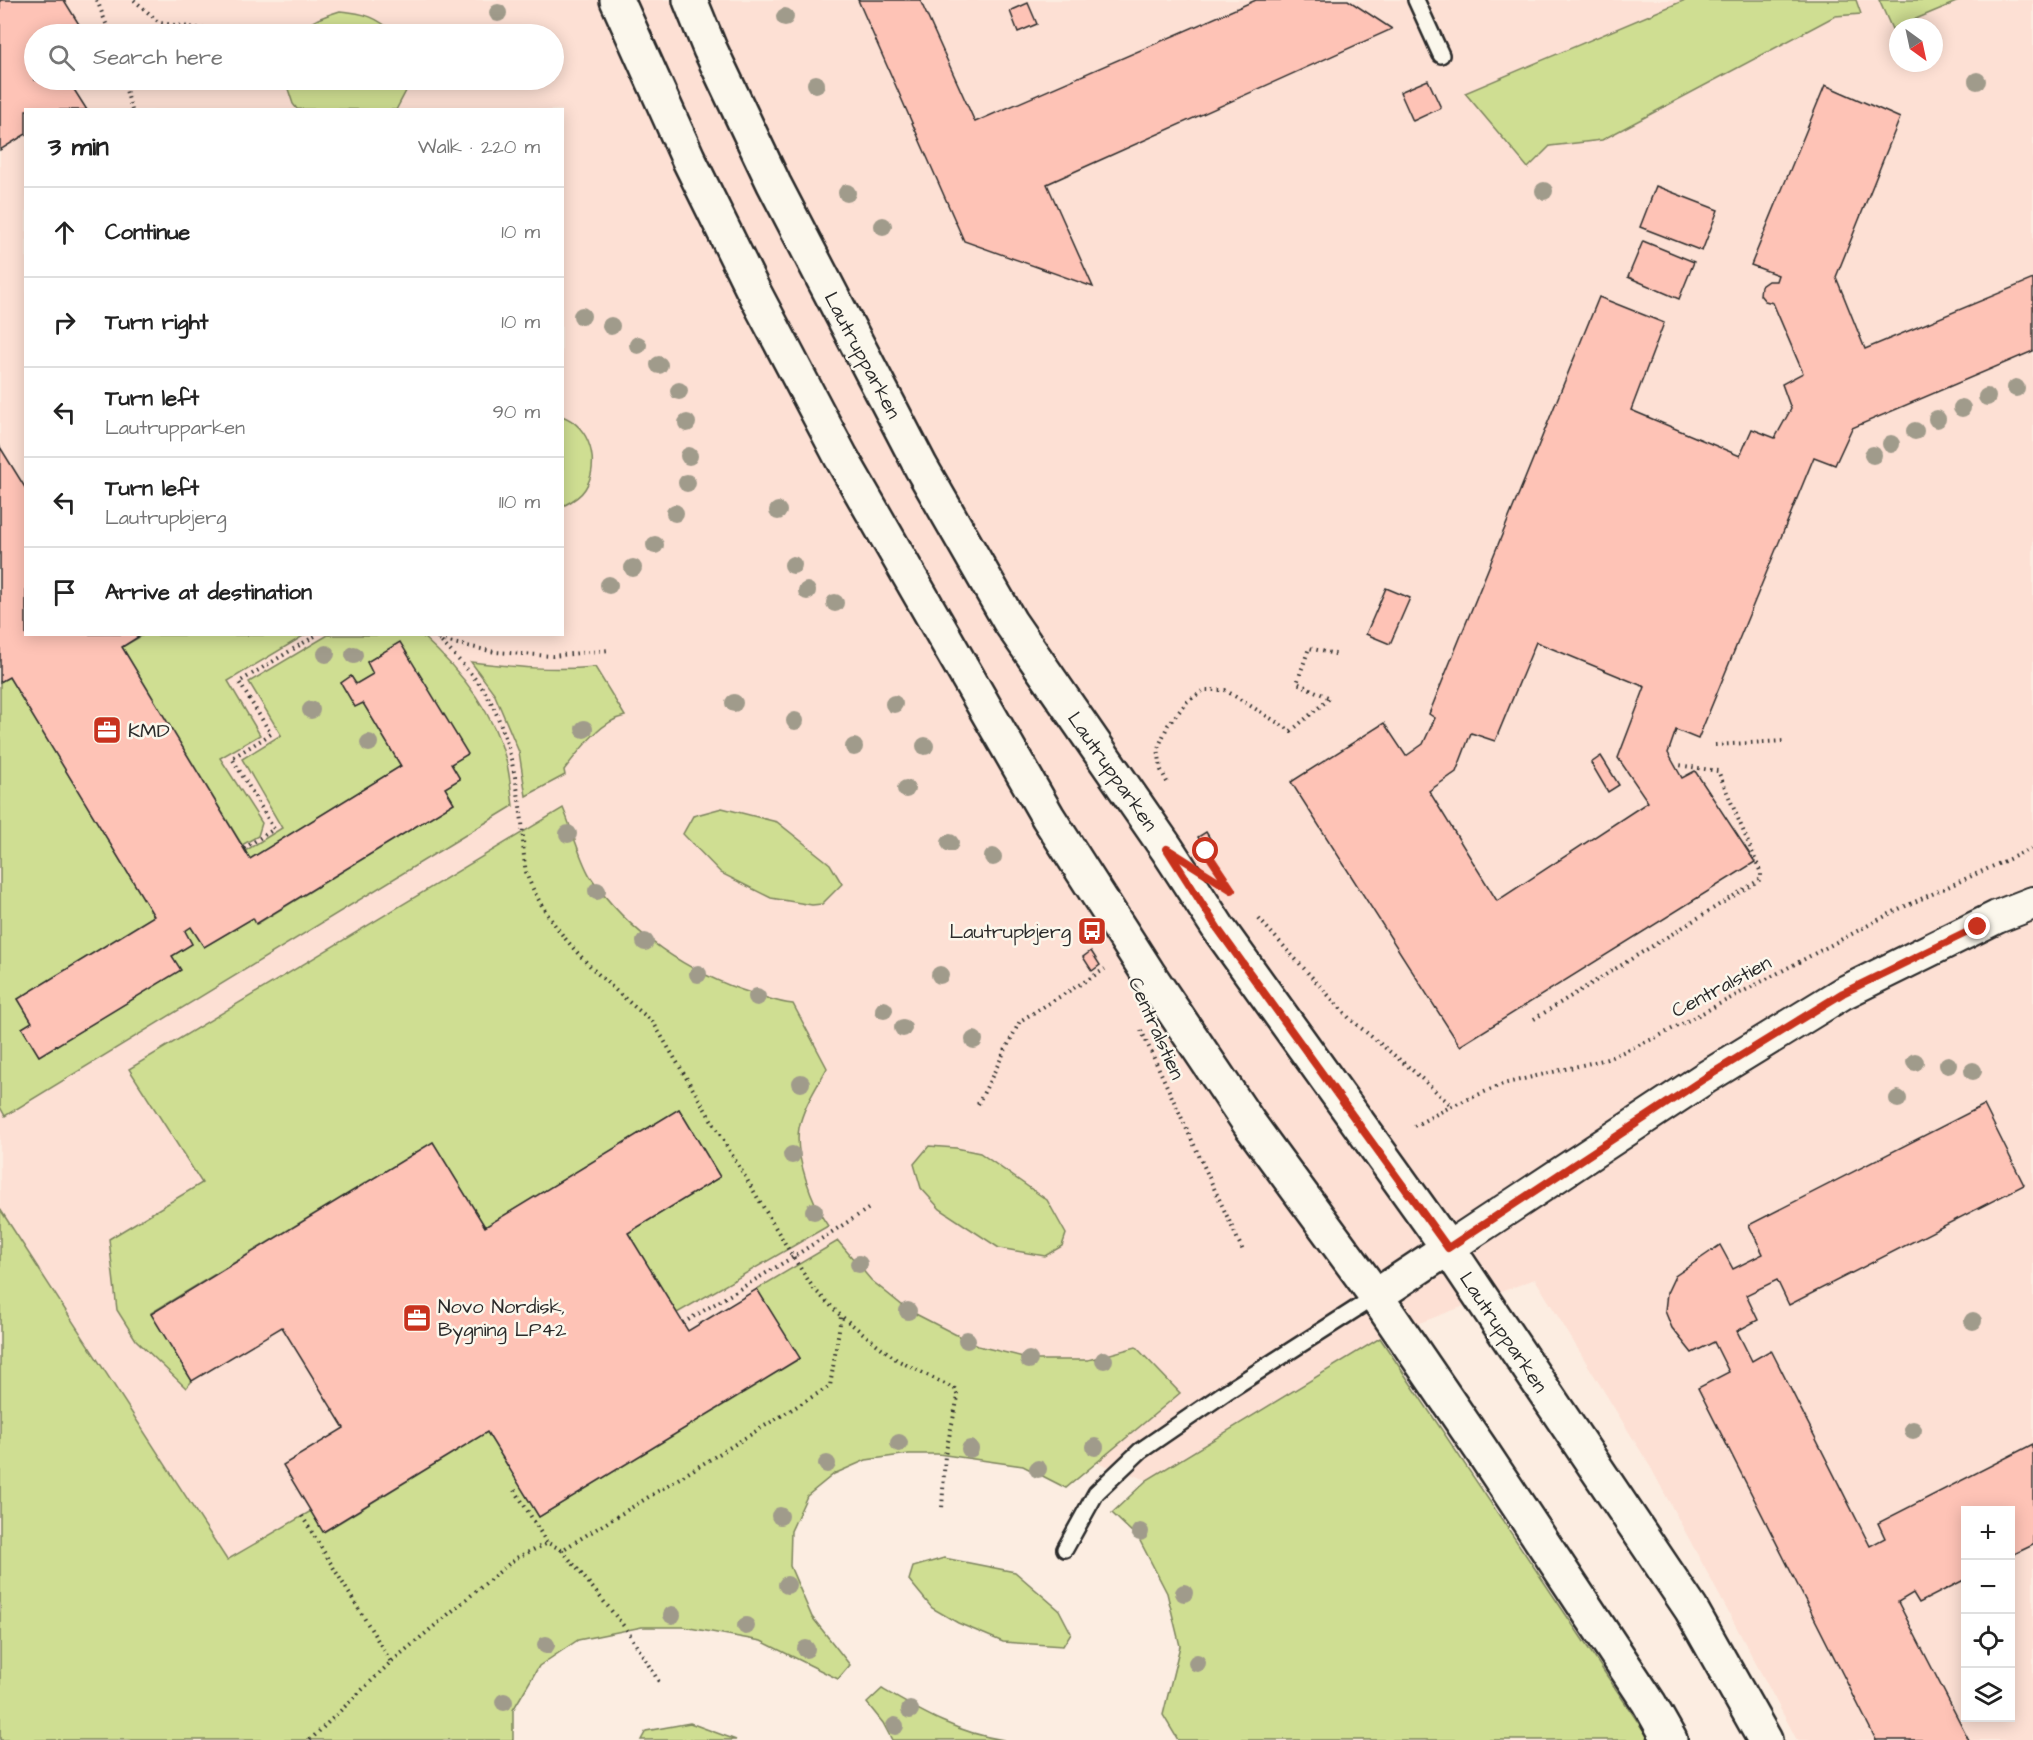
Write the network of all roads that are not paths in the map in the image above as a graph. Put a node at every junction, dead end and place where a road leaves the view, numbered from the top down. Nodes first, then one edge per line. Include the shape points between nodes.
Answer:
1 (617, 0) edge
2 (690, 0) edge
3 (1416, 0) edge
4 (1441, 55) dead end
5 (2033, 903) edge
6 (1448, 1248) junction
7 (1376, 1296) junction
8 (1065, 1549) dead end
9 (1670, 1740) edge
10 (1765, 1740) edge

1 - 7 street via 693,169 835,447 1047,818 1249,1123
2 - 6 street, Lautrupparken via 784,205 921,467 1010,622 1218,929
3 - 4 lane
5 - 6 street via 1843,993 1705,1078
6 - 7 street
6 - 10 street, Lautrupparken via 1691,1609
7 - 8 lane via 1140,1451 1096,1493
7 - 9 street via 1579,1596

